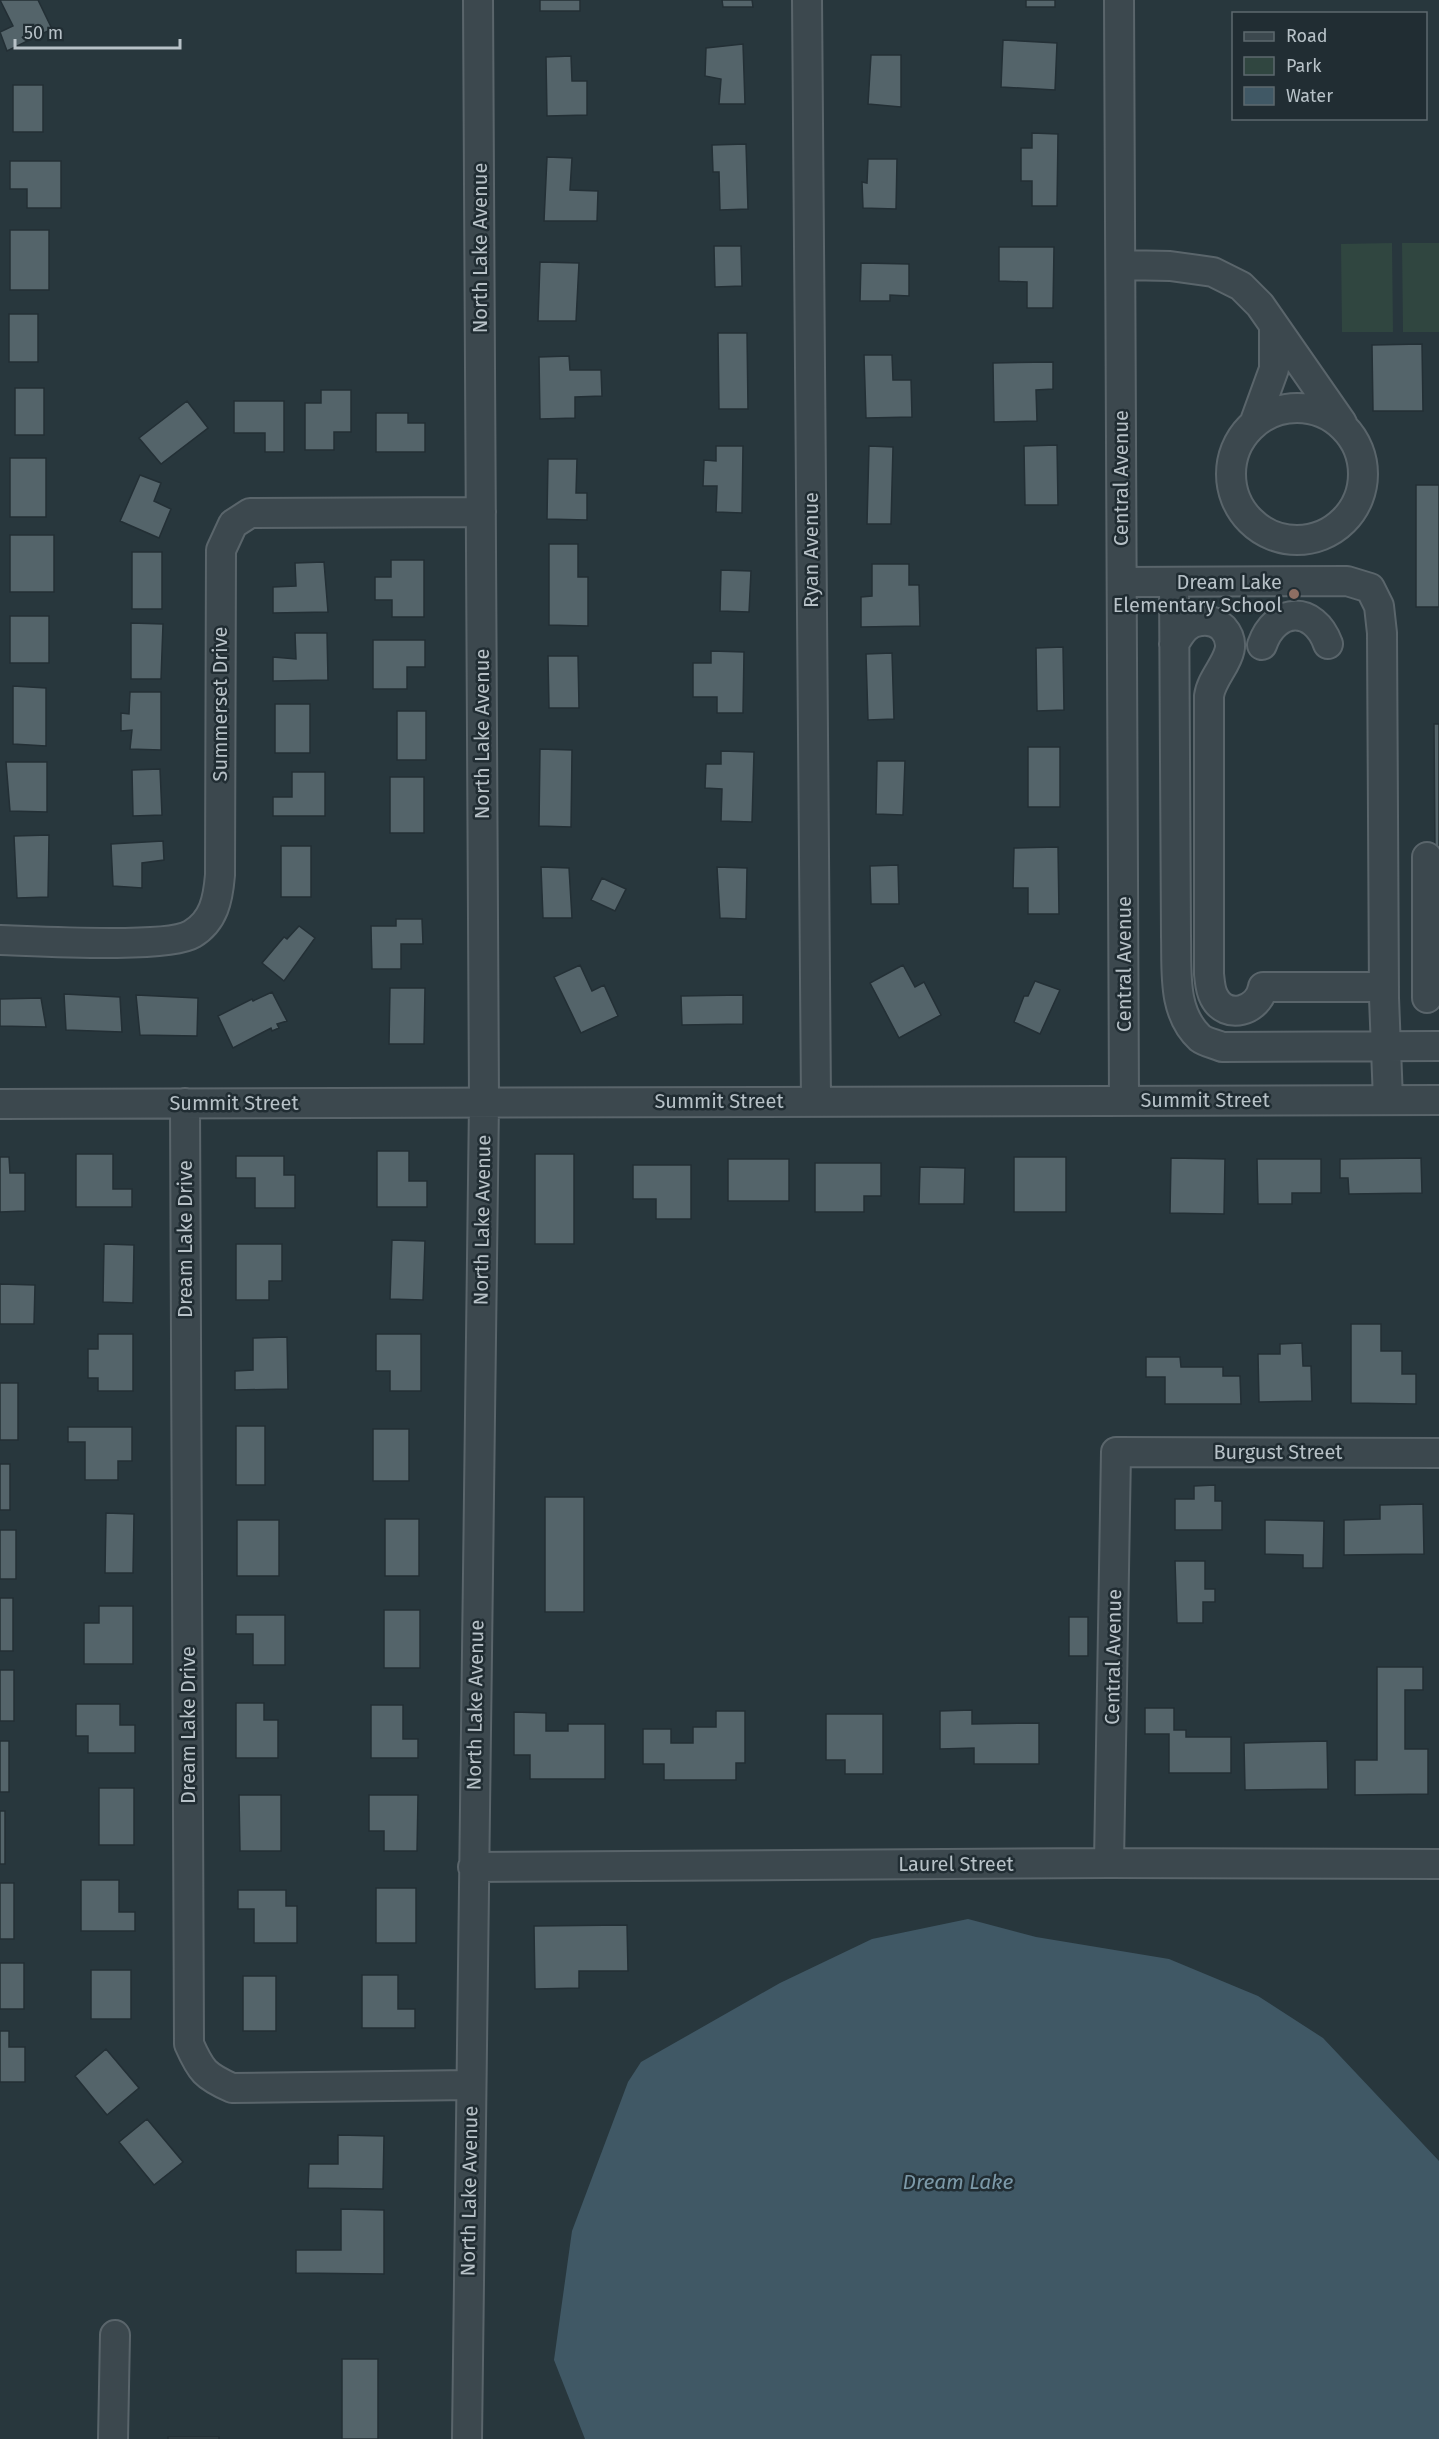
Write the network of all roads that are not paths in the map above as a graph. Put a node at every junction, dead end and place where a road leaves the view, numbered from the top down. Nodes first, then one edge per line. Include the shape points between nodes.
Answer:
1 (478, 0) edge
2 (807, 0) edge
3 (1119, 0) edge
4 (1120, 266) junction
5 (1274, 326) junction
6 (1254, 424) junction
7 (1352, 436) junction
8 (481, 512) junction
9 (1263, 581) junction
10 (1347, 581) junction
11 (1122, 582) junction
12 (1174, 582) junction
13 (1174, 644) junction
14 (1427, 857) dead end
15 (0, 940) edge
16 (1384, 993) junction
17 (1433, 998) edge
18 (1439, 1046) edge
19 (1387, 1047) junction
20 (1124, 1100) junction
21 (1388, 1100) junction
22 (1439, 1100) edge
23 (816, 1101) junction
24 (484, 1102) junction
25 (185, 1103) junction
26 (0, 1104) edge
27 (1116, 1452) joint
28 (1439, 1453) edge
29 (1109, 1863) junction
30 (1439, 1864) edge
31 (473, 1867) junction
32 (471, 2085) junction
33 (115, 2335) dead end
34 (113, 2439) edge
35 (467, 2439) edge

1 - 8 street, North Lake Avenue
2 - 23 street, Ryan Avenue
3 - 4 street, Central Avenue
4 - 5 street via 1170,266 1213,272 1240,286
4 - 11 street, Central Avenue
5 - 6 street via 1274,369
5 - 7 street
6 - 7 street via 1272,413 1292,408 1315,410 1336,420
6 - 7 street via 1240,440 1232,459 1236,501 1264,531 1284,539 1305,540 1327,534 1345,520 1358,501 1364,479 1362,457
8 - 15 street, Summerset Drive via 250,513 233,524 221,550 219,875 217,900 207,922 189,936 162,942
8 - 24 street, North Lake Avenue
9 - 10 street
9 - 10 street via 1262,645 1267,630 1296,615 1312,619 1325,637 1325,604 1334,588
9 - 12 street
10 - 16 street via 1370,588 1379,606 1382,633
11 - 12 street
11 - 20 street, Central Avenue
12 - 13 street
13 - 16 street via 1182,630 1193,622 1208,620 1219,624 1230,643 1225,664 1210,684 1209,696 1209,974 1215,999 1224,1009 1233,1011 1254,1005 1263,987 1328,987
13 - 19 street via 1177,988 1183,1016 1201,1039 1222,1047
14 - 17 street
16 - 17 street
16 - 19 street
18 - 19 street
19 - 21 street
20 - 21 street, Summit Street
20 - 23 street, Summit Street
21 - 22 street, Summit Street
23 - 24 street, Summit Street
24 - 25 street, Summit Street
24 - 31 street, North Lake Avenue
25 - 26 street, Summit Street
25 - 32 street, Dream Lake Drive via 189,2044 200,2069 232,2088
27 - 28 street, Burgust Street
27 - 29 street, Central Avenue
29 - 30 street, Laurel Street
29 - 31 street, Laurel Street
31 - 32 street, North Lake Avenue
32 - 35 street, North Lake Avenue
33 - 34 street

